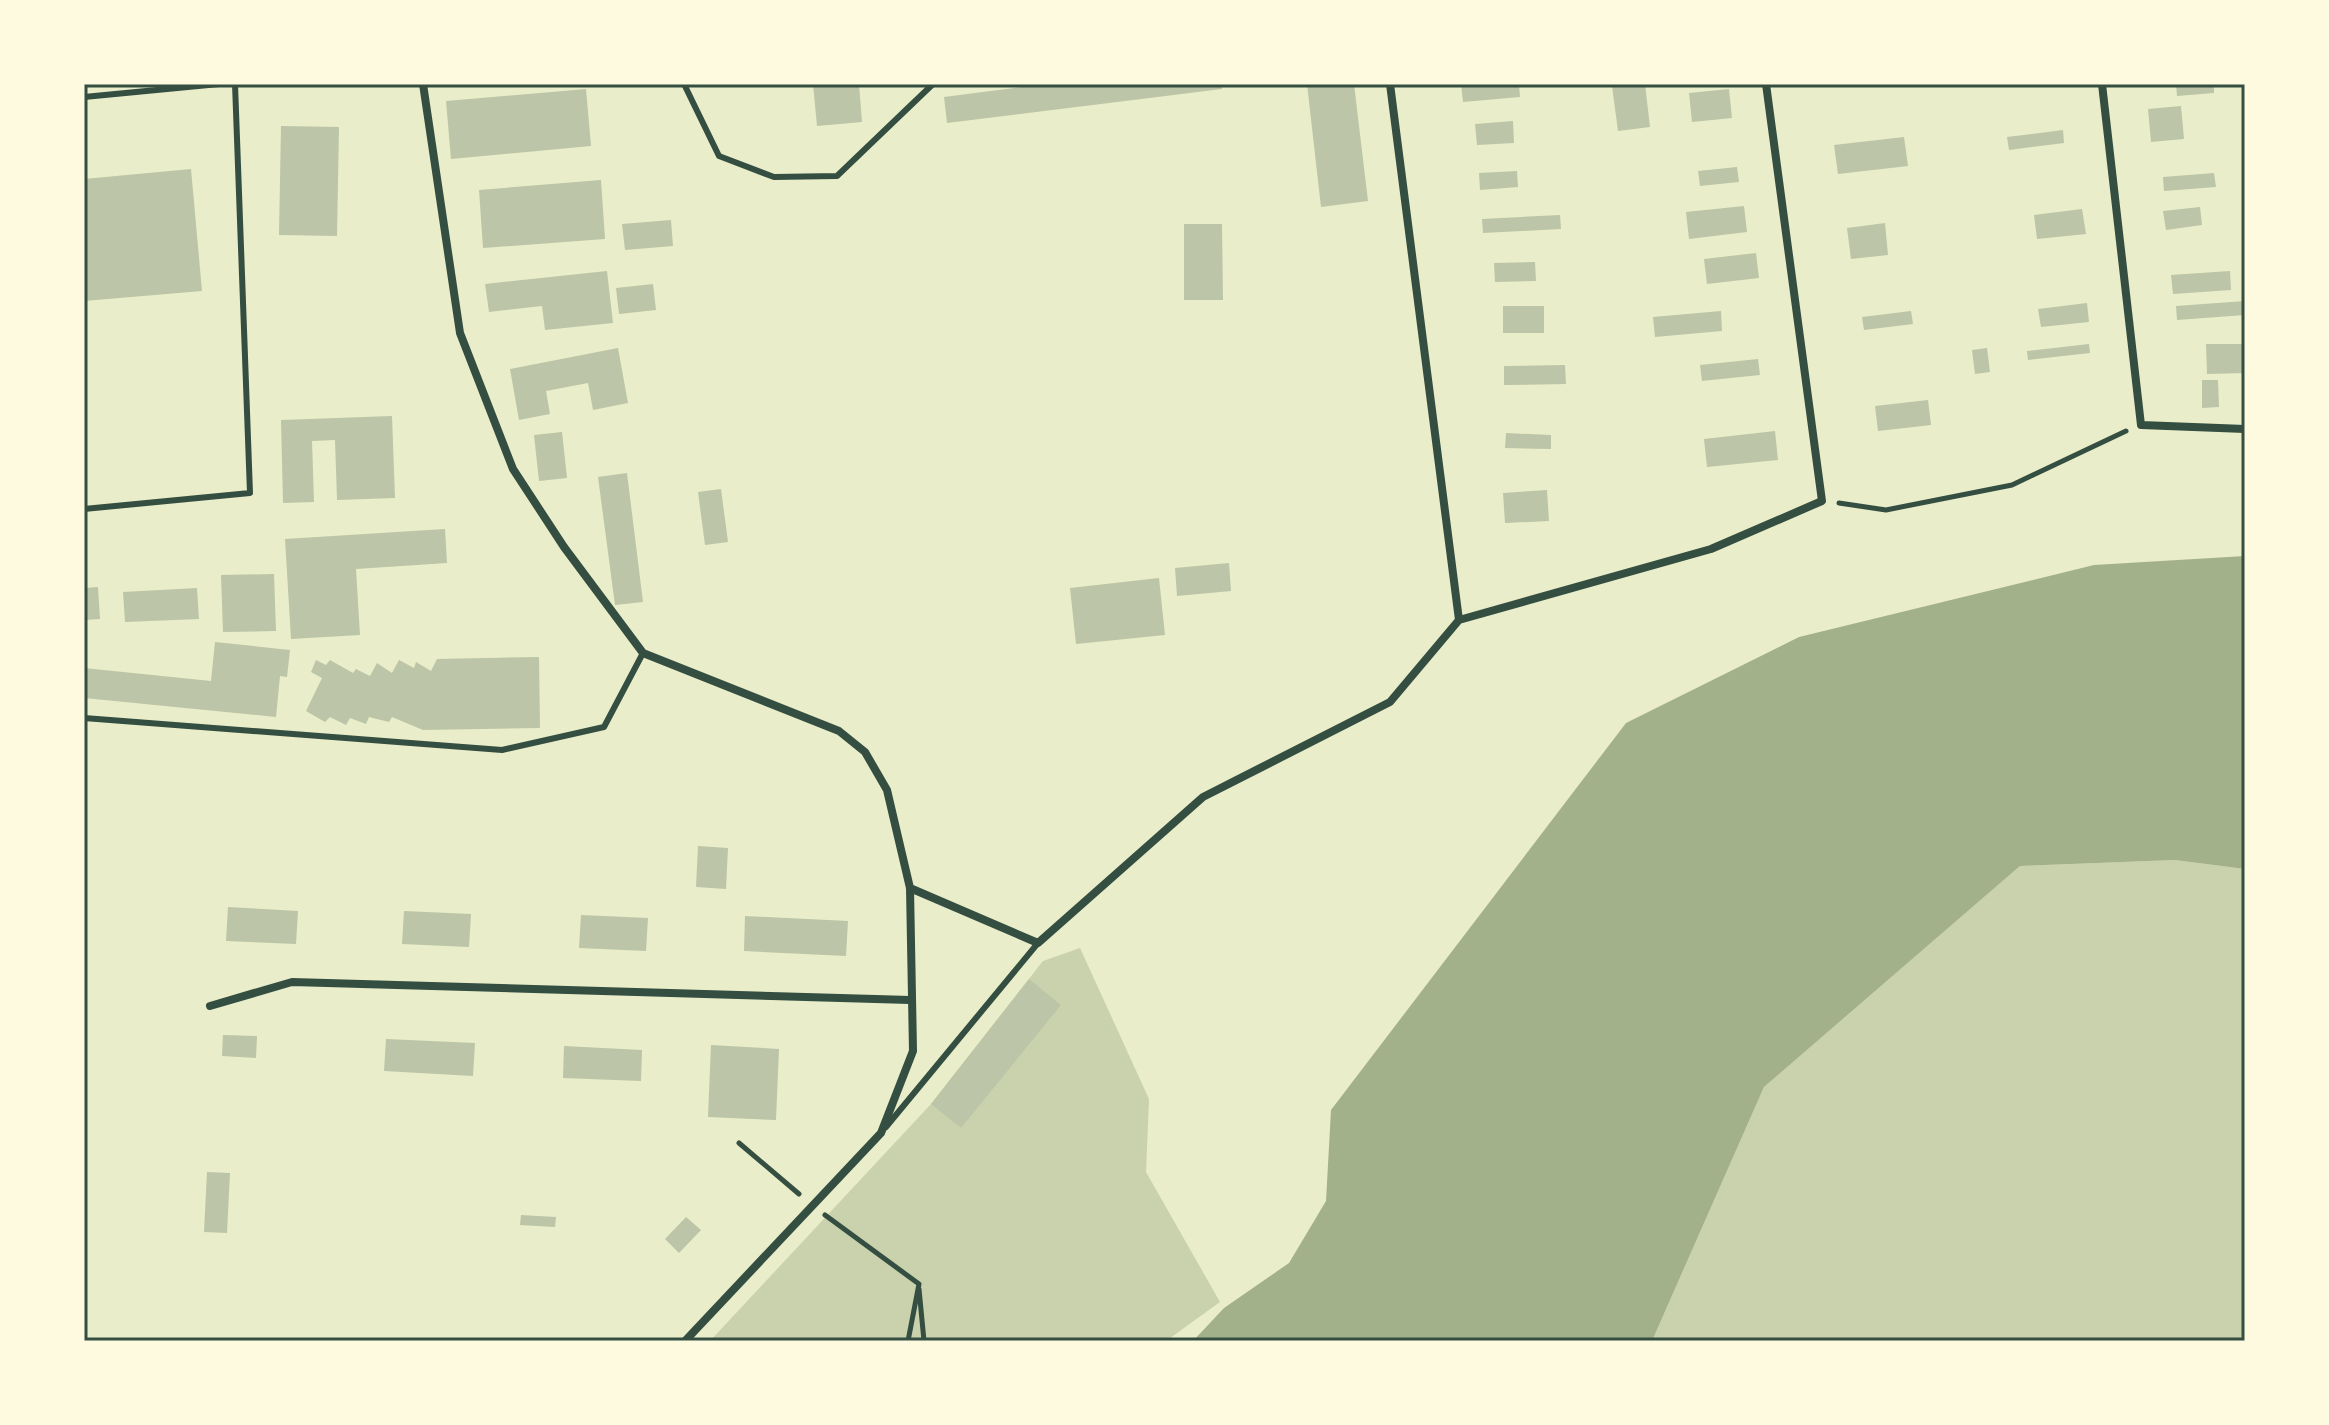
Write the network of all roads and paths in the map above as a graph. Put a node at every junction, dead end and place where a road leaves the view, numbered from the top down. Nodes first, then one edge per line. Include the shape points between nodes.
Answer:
1 (219, 84) edge
2 (235, 84) edge
3 (423, 84) edge
4 (684, 84) edge
5 (933, 84) edge
6 (1390, 84) edge
7 (1766, 84) edge
8 (2102, 84) edge
9 (84, 97) edge
10 (2141, 425) junction
11 (2245, 429) edge
12 (1822, 501) junction
13 (84, 509) edge
14 (1459, 620) junction
15 (643, 653) junction
16 (84, 718) edge
17 (910, 888) junction
18 (1038, 943) junction
19 (910, 1000) junction
20 (210, 1006) dead end
21 (881, 1133) junction
22 (739, 1143) dead end
23 (812, 1206) junction
24 (919, 1284) junction
25 (685, 1341) edge
26 (908, 1341) edge
27 (924, 1341) edge

1 - 9 lane
2 - 13 lane via 250,493
3 - 15 street via 460,333 513,469
4 - 5 lane via 719,156 774,177 837,176
6 - 14 street
7 - 12 street
8 - 10 street
10 - 11 street
10 - 12 path via 2012,485 1886,510
12 - 14 street via 1711,549
14 - 18 street via 1390,702 1203,797
15 - 16 lane via 604,727 502,750
15 - 17 street via 839,731 865,752 887,790
17 - 18 street
17 - 19 street
18 - 21 lane
19 - 20 street via 292,982
19 - 21 street via 913,1051
21 - 23 street
22 - 23 path
23 - 24 path
23 - 25 street
24 - 26 path
24 - 27 path

